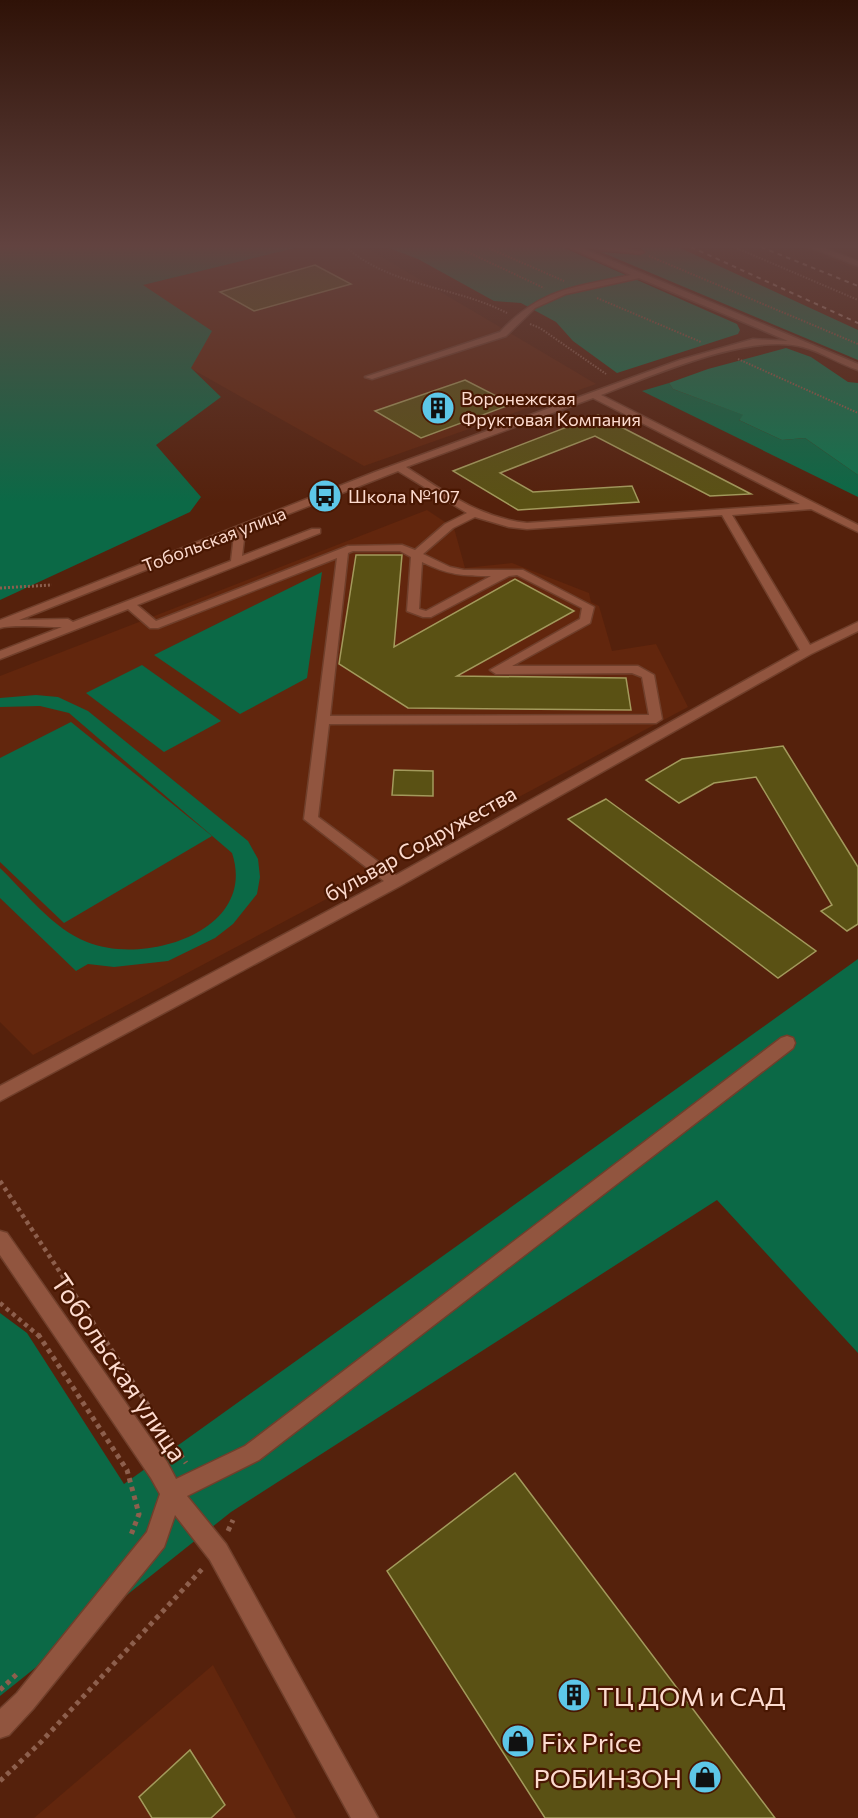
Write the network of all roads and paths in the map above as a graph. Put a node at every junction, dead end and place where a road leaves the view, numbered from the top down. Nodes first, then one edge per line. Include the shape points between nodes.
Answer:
1 (505, 332) edge
2 (546, 332) edge
3 (743, 332) edge
4 (774, 332) edge
5 (829, 332) edge
6 (804, 344) junction
7 (858, 344) edge
8 (735, 358) dead end
9 (682, 362) junction
10 (858, 368) edge
11 (606, 374) dead end
12 (369, 377) dead end
13 (593, 395) junction
14 (858, 413) edge
15 (399, 467) junction
16 (812, 506) junction
17 (725, 512) junction
18 (473, 514) junction
19 (240, 529) junction
20 (858, 529) edge
21 (316, 531) dead end
22 (343, 551) junction
23 (417, 554) junction
24 (236, 562) junction
25 (507, 572) junction
26 (52, 585) dead end
27 (0, 588) edge
28 (129, 604) junction
29 (3, 622) edge
30 (80, 623) junction
31 (858, 626) edge
32 (807, 651) junction
33 (0, 655) edge
34 (322, 720) junction
35 (395, 882) junction
36 (787, 1043) dead end
37 (0, 1094) edge
38 (0, 1181) edge
39 (0, 1239) edge
40 (0, 1303) edge
41 (190, 1464) dead end
42 (171, 1493) junction
43 (127, 1547) dead end
44 (183, 1588) dead end
45 (26, 1666) dead end
46 (0, 1690) edge
47 (0, 1726) edge
48 (0, 1782) edge
49 (365, 1818) edge

1 - 12 street
2 - 11 path
3 - 9 street via 733,341
4 - 6 street
5 - 7 path
6 - 9 street, Тобольская улица via 753,342
6 - 10 street
8 - 14 path
9 - 13 street, Тобольская улица
13 - 15 street, Тобольская улица
13 - 16 street
15 - 18 street
15 - 19 street, Тобольская улица
16 - 17 street
16 - 20 street
17 - 18 street via 528,526 507,525
17 - 32 street
18 - 23 street via 449,526
19 - 24 street
19 - 29 street, Тобольская улица
21 - 24 street
22 - 23 street via 402,548
22 - 28 street via 154,626
22 - 34 street
23 - 25 street via 447,570
23 - 25 street via 413,611 427,615
24 - 28 street
25 - 34 street via 519,572 588,607 586,621 496,670 634,669 648,675 656,719
26 - 27 path
28 - 30 street
29 - 30 street
30 - 33 street
31 - 32 street, бульвар Содружества
32 - 35 street, бульвар Содружества
34 - 35 street via 311,819
35 - 37 street, бульвар Содружества
36 - 42 street via 252,1453
38 - 41 path via 183,1462
39 - 42 street, Тобольская улица
40 - 43 path via 35,1330 127,1470 139,1514
42 - 47 street, Тобольская улица via 156,1539 26,1701
42 - 49 street via 218,1552
44 - 48 path
45 - 46 path

